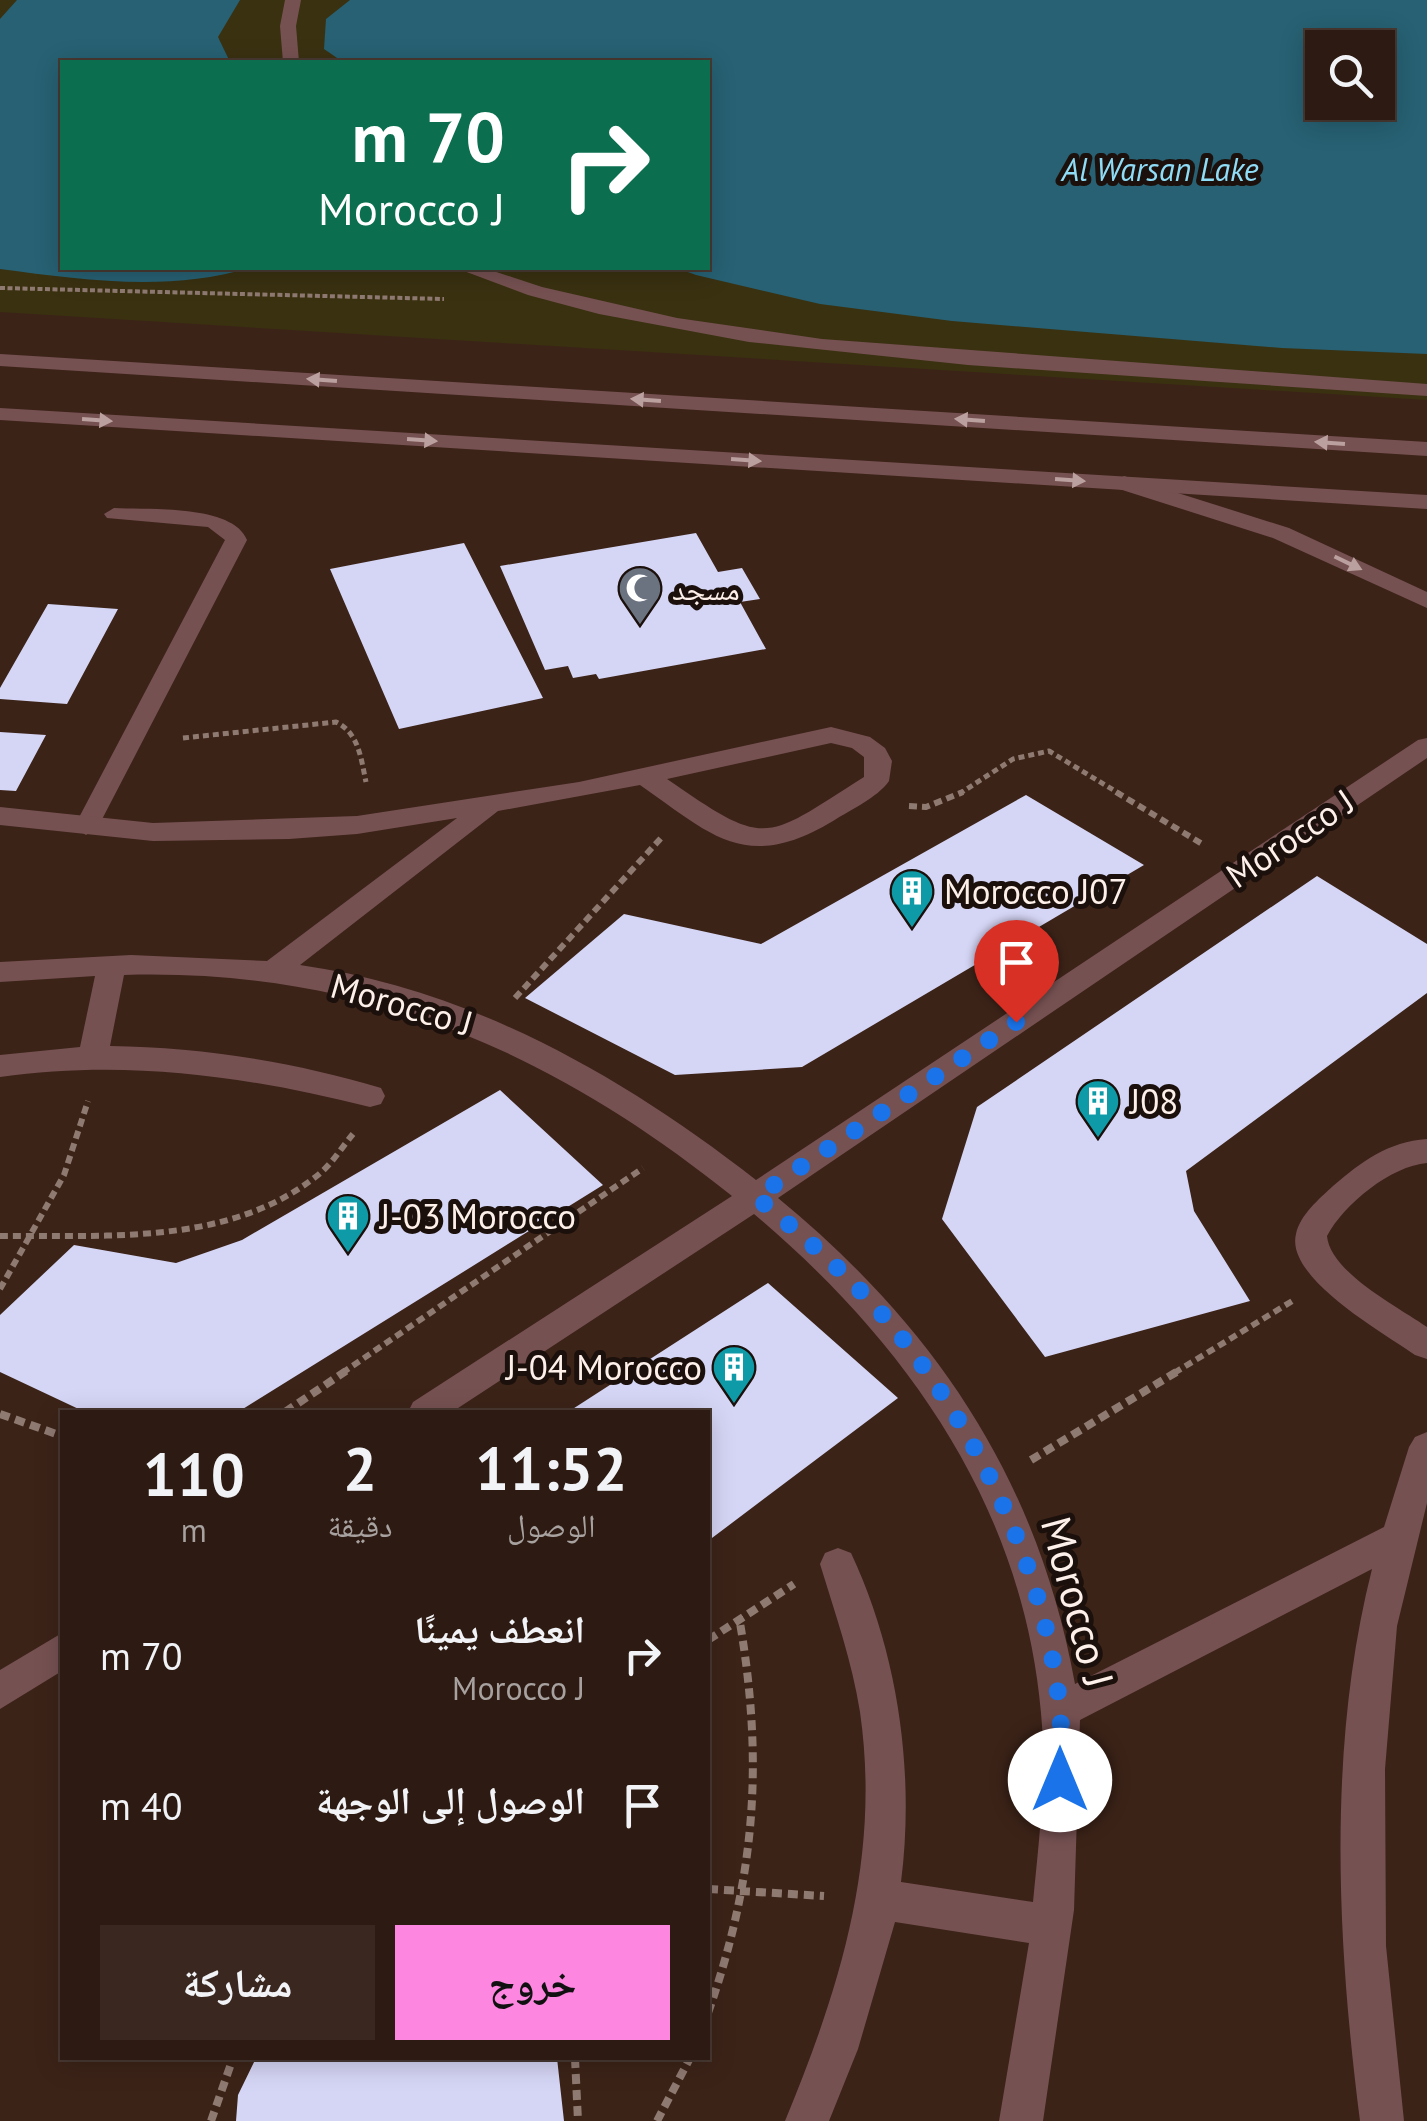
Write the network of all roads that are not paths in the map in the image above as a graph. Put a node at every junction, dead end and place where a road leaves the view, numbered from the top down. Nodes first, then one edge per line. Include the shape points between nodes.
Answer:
1 (293, 0) edge
2 (290, 60) edge
3 (472, 270) edge
4 (0, 360) edge
5 (1427, 390) edge
6 (0, 414) edge
7 (1427, 449) edge
8 (1124, 484) junction
9 (1427, 502) edge
10 (114, 514) dead end
11 (1427, 601) edge
12 (1427, 746) edge
13 (646, 776) junction
14 (491, 805) junction
15 (0, 816) edge
16 (86, 828) junction
17 (111, 966) junction
18 (273, 971) junction
19 (0, 972) edge
20 (93, 1055) junction
21 (0, 1066) edge
22 (370, 1096) road end
23 (1427, 1151) edge
24 (756, 1197) junction
25 (1427, 1346) edge
26 (428, 1410) edge
27 (1427, 1447) edge
28 (1397, 1538) junction
29 (838, 1564) road end
30 (60, 1651) edge
31 (0, 1690) edge
32 (1060, 1711) junction
33 (880, 1899) junction
34 (1052, 1926) junction
35 (806, 2121) edge
36 (1021, 2121) edge
37 (1382, 2121) edge

1 - 2 street
3 - 5 street via 658,319 817,346
7 -> 4 street
6 -> 8 street
8 - 9 street
8 -> 11 street via 1281,533
10 - 16 lane via 213,521 236,540
12 - 24 street, Morocco J
13 - 13 street via 735,838 763,843 790,836 876,782 882,771 873,750 831,735
13 - 14 street
14 - 16 street via 237,832
14 - 18 street
15 - 16 street
17 - 18 street, Morocco J
17 - 19 street, Morocco J
17 - 20 street
18 - 24 street, Morocco J via 364,989 487,1028 622,1096
20 - 21 street
20 - 22 street via 206,1062
23 - 25 street via 1390,1160 1317,1219 1311,1233 1318,1264 1331,1278
24 - 26 street, Morocco J
24 - 32 street, Morocco J via 861,1291 951,1408 1019,1548 1044,1626
27 - 28 street
28 - 32 street
28 - 37 street via 1375,1650 1364,1775 1364,1914
29 - 33 street via 865,1639 885,1755
30 - 31 street
32 - 34 street, Morocco J
33 - 34 street
33 - 35 street via 864,1974
34 - 36 street, Morocco J

